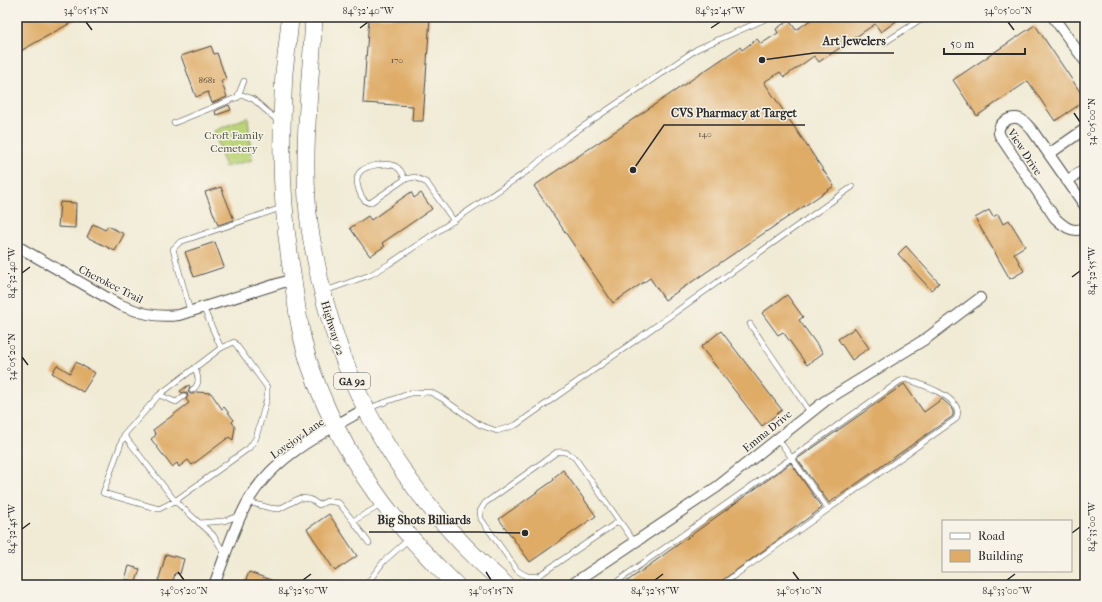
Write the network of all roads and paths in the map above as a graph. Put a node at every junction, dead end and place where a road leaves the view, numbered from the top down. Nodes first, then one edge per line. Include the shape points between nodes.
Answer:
1 (290, 17) edge
2 (314, 17) edge
3 (770, 17) edge
4 (938, 17) edge
5 (1053, 17) edge
6 (884, 43) dead end
7 (1085, 61) edge
8 (244, 81) dead end
9 (237, 98) junction
10 (174, 123) dead end
11 (282, 125) junction
12 (1085, 129) edge
13 (1049, 154) junction
14 (1085, 169) edge
15 (405, 179) junction
16 (1068, 181) junction
17 (852, 187) dead end
18 (1085, 206) edge
19 (283, 208) junction
20 (454, 221) junction
21 (1085, 227) edge
22 (17, 246) edge
23 (293, 279) junction
24 (322, 292) junction
25 (980, 298) dead end
26 (203, 307) junction
27 (190, 311) junction
28 (750, 324) dead end
29 (221, 348) junction
30 (194, 368) junction
31 (192, 390) dead end
32 (159, 394) junction
33 (184, 396) dead end
34 (365, 409) junction
35 (810, 412) junction
36 (335, 425) junction
37 (124, 435) junction
38 (777, 438) junction
39 (792, 458) junction
40 (175, 501) junction
41 (248, 501) junction
42 (383, 503) junction
43 (828, 509) junction
44 (241, 514) junction
45 (353, 521) junction
46 (619, 521) junction
47 (200, 523) junction
48 (410, 538) junction
49 (368, 543) dead end
50 (635, 543) junction
51 (225, 554) junction
52 (577, 584) edge
53 (214, 585) edge
54 (366, 585) edge
55 (456, 585) edge
56 (506, 585) edge
57 (612, 585) edge
58 (721, 585) edge

1 - 11 main road, GA 92
2 - 24 main road, Highway 92 / GA 92 via 306,130 307,200 311,237
3 - 20 lane via 697,49 566,138 529,170
4 - 6 lane via 918,21
5 - 7 street
8 - 9 lane
9 - 10 lane
9 - 11 lane via 243,95 253,100
11 - 19 main road, GA 92
12 - 13 street, View Drive
13 - 16 street, View Drive
13 - 21 street, View Drive via 1032,130 1019,118 1010,119 999,126 1000,136 1055,218 1072,230
14 - 16 street
15 - 15 lane via 370,203 362,198 359,190 360,172 382,164 391,164 398,168
15 - 20 lane via 415,178 427,183
16 - 18 street, View Drive
17 - 34 lane via 516,425 498,431 480,426 430,392 411,392
19 - 23 main road, GA 92
19 - 27 lane via 180,242 173,249
20 - 24 lane via 370,275
22 - 27 street, Cherokee Trail via 101,295 134,311 165,317
23 - 26 street, Cherokee Trail
23 - 36 main road, GA 92 via 297,311 311,369
24 - 34 main road, Highway 92 / GA 92 via 343,359
25 - 35 street, Emma Drive via 927,338
26 - 27 street, Cherokee Trail
26 - 29 lane
28 - 35 lane
29 - 30 lane
29 - 40 lane via 234,342 267,387 267,398 256,438 249,448
30 - 31 lane via 199,381 197,387
30 - 32 lane
32 - 33 lane via 176,402
32 - 37 lane
34 - 36 street, Lovejoy Lane
34 - 56 main road, Highway 92 / GA 92 via 398,466 436,516
35 - 38 street, Emma Drive
36 - 41 street, Lovejoy Lane via 275,467
36 - 42 main road, GA 92
37 - 40 lane
37 - 40 lane via 103,493 159,509
38 - 39 lane
38 - 50 street, Emma Drive via 717,487
39 - 43 lane
39 - 43 lane via 906,379 946,395 957,408 956,419
39 - 57 lane
40 - 47 lane
41 - 44 street, Lovejoy Lane
41 - 45 lane via 270,508 279,508 300,498 310,499 319,505 327,501 339,503
42 - 45 lane
42 - 48 main road, GA 92
43 - 58 lane
44 - 47 lane via 224,521
44 - 51 street, Lovejoy Lane
45 - 49 lane
46 - 46 lane via 575,458 563,451 557,452 485,503 480,511 481,519 517,570 531,577 538,576
46 - 50 lane
47 - 51 lane via 213,535
48 - 54 lane via 384,561
48 - 55 main road, GA 92
50 - 52 street, Emma Drive
51 - 53 street, Lovejoy Lane

